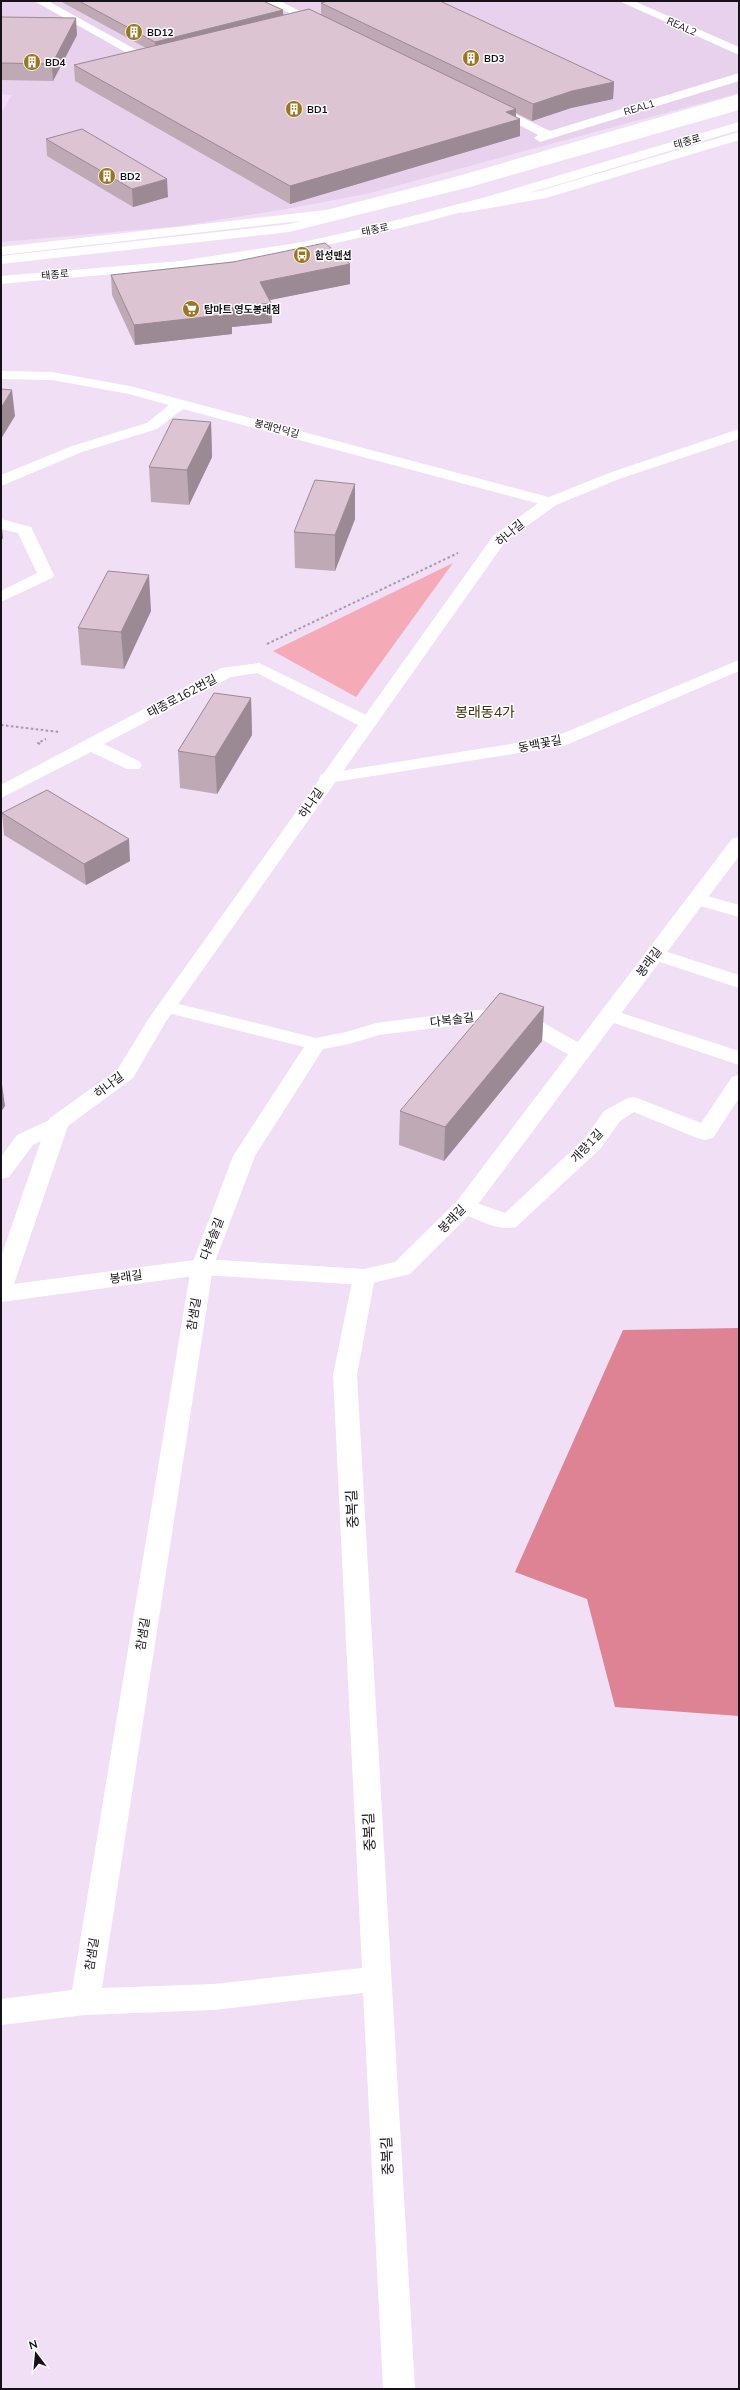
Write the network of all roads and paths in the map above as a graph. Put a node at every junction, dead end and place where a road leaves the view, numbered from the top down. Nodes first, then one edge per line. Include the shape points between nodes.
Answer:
1 (40, 1) edge
2 (271, 1) edge
3 (625, 1) edge
4 (309, 20) junction
5 (294, 23) edge
6 (331, 30) edge
7 (739, 51) edge
8 (132, 63) edge
9 (739, 77) edge
10 (739, 98) edge
11 (479, 101) edge
12 (739, 106) edge
13 (739, 117) edge
14 (739, 126) edge
15 (739, 136) edge
16 (436, 214) junction
17 (1, 251) edge
18 (1, 260) edge
19 (1, 270) edge
20 (1, 280) edge
21 (1, 374) edge
22 (181, 403) junction
23 (739, 434) edge
24 (1, 481) edge
25 (550, 502) junction
26 (1, 524) edge
27 (499, 539) junction
28 (1, 596) edge
29 (267, 644) dead end
30 (739, 664) edge
31 (368, 723) junction
32 (1, 725) edge
33 (55, 734) dead end
34 (50, 737) dead end
35 (91, 745) junction
36 (43, 746) dead end
37 (133, 765) dead end
38 (328, 778) junction
39 (1, 792) edge
40 (738, 845) edge
41 (697, 899) junction
42 (739, 911) edge
43 (655, 954) junction
44 (739, 982) edge
45 (167, 1007) junction
46 (609, 1015) junction
47 (316, 1044) junction
48 (581, 1053) junction
49 (739, 1058) edge
50 (739, 1082) edge
51 (58, 1123) junction
52 (1, 1172) edge
53 (465, 1206) junction
54 (202, 1267) junction
55 (364, 1277) junction
56 (1, 1290) edge
57 (1, 1294) edge
58 (377, 1979) junction
59 (85, 2002) junction
60 (1, 2012) edge
61 (399, 2389) edge

1 - 8 main road via 151,59
2 - 4 main road
3 - 7 main road, REAL2
4 - 5 main road
4 - 6 main road
9 - 11 main road, REAL1 via 545,136
10 - 17 main road via 460,180 326,214
12 - 18 main road via 465,184 289,228
13 - 19 main road via 431,205 288,238
14 - 16 main road, 태종로
15 - 16 main road via 541,195
16 - 20 main road, 태종로 via 240,257 179,266
21 - 22 main road, 봉래언덕길 via 52,376 130,390
22 - 24 main road via 152,426 77,449
22 - 25 main road, 봉래언덕길
23 - 25 main road, 하나길 via 614,476
25 - 27 main road, 하나길
26 - 28 main road via 25,530 46,575
27 - 29 path via 447,557
27 - 31 main road, 하나길
30 - 38 main road, 동백꽃길 via 558,742
31 - 35 main road, 태종로162번길 via 258,668 227,672
31 - 38 main road, 하나길
32 - 33 path via 61,731
34 - 36 path via 38,743
35 - 37 main road
35 - 39 main road, 태종로162번길
38 - 45 main road, 하나길
40 - 41 main road, 봉래길
41 - 42 main road
41 - 43 main road, 봉래길
43 - 44 main road
43 - 46 main road, 봉래길
45 - 47 main road, 다복솔길
45 - 51 main road, 하나길 via 126,1073
46 - 48 main road, 봉래길
46 - 49 main road
47 - 48 main road, 다복솔길 via 349,1038 376,1029 510,1012
47 - 54 main road, 다복솔길 via 244,1156
48 - 53 main road, 봉래길
50 - 53 main road, 개량1길 via 705,1133 633,1104 612,1116 593,1143 508,1222
51 - 52 main road, 하나길 via 25,1140
51 - 56 main road
53 - 55 main road, 봉래길 via 402,1268
54 - 55 main road, 봉래길
54 - 57 main road, 봉래길
54 - 59 main road, 참샘길
55 - 58 main road, 중복길 via 345,1375
58 - 59 main road via 213,1997
58 - 61 main road, 중복길
59 - 60 main road

